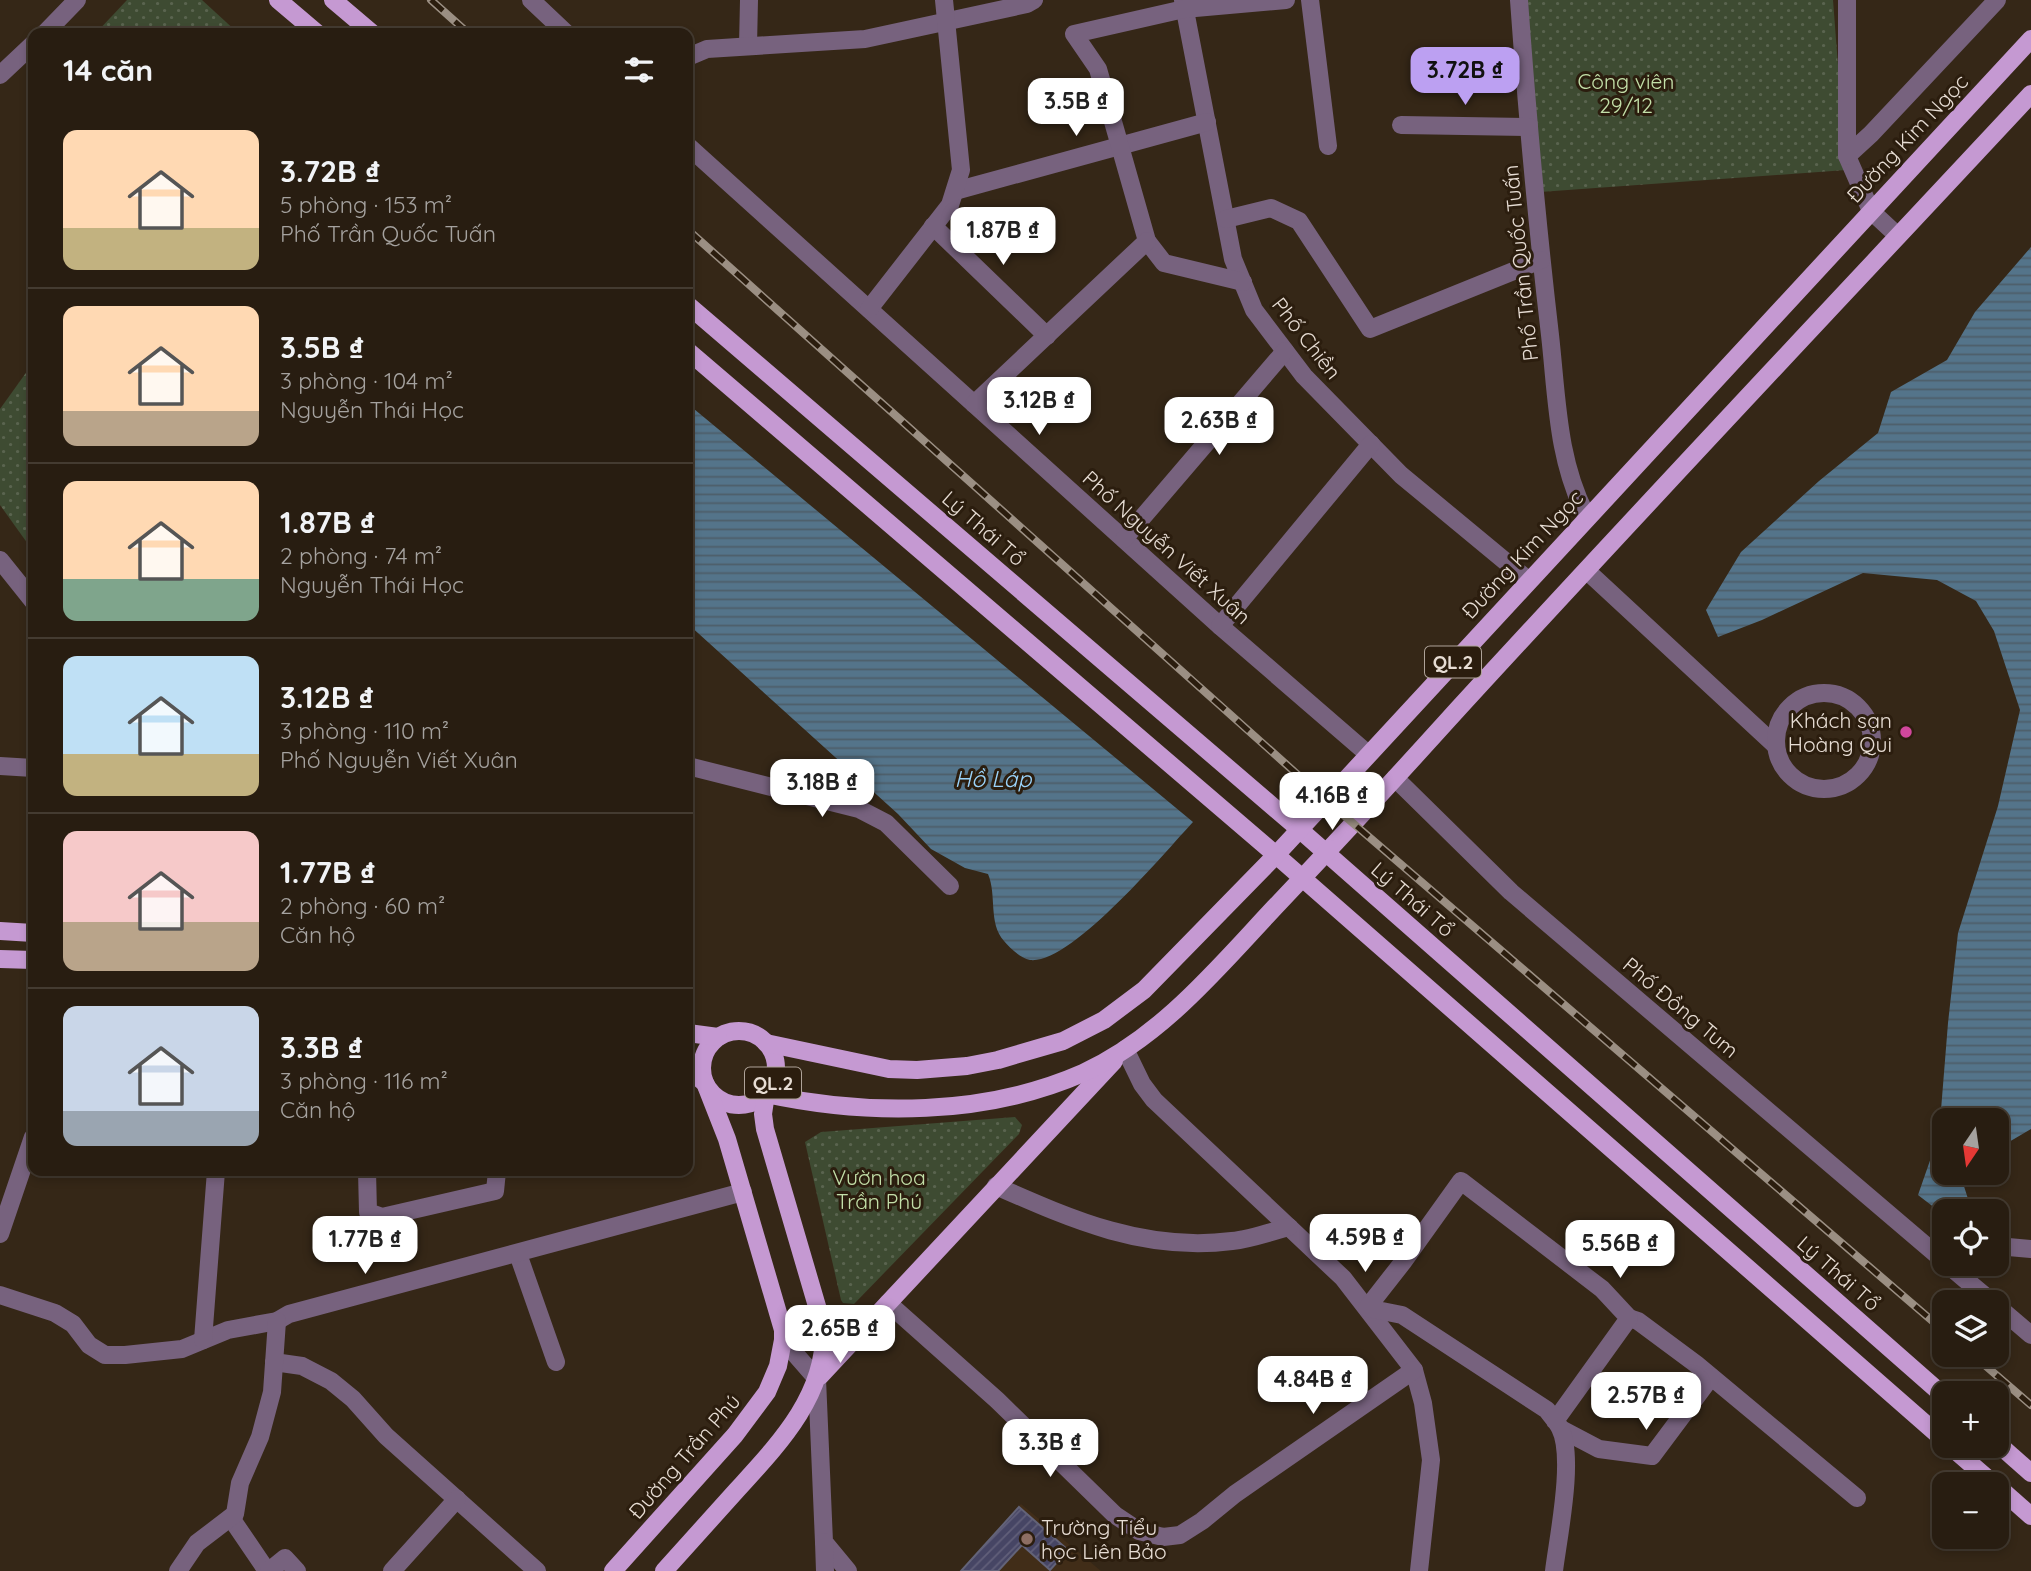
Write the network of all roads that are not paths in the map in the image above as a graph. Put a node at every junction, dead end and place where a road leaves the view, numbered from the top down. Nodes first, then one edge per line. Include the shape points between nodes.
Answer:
1 (77, 0) edge
2 (278, 0) edge
3 (333, 0) edge
4 (531, 0) edge
5 (749, 0) edge
6 (944, 0) edge
7 (1034, 0) edge
8 (1286, 0) edge
9 (1310, 0) edge
10 (1519, 0) edge
11 (1847, 0) edge
12 (1997, 0) edge
13 (1183, 5) edge
14 (947, 22) junction
15 (50, 28) edge
16 (311, 28) edge
17 (366, 28) edge
18 (561, 28) edge
19 (2031, 39) edge
20 (748, 46) junction
21 (28, 49) edge
22 (693, 55) edge
23 (0, 75) edge
24 (2031, 94) edge
25 (1207, 122) junction
26 (1401, 125) dead end
27 (1529, 127) junction
28 (1120, 146) junction
29 (1328, 146) dead end
30 (693, 151) edge
31 (1847, 156) junction
32 (955, 191) junction
33 (1871, 211) junction
34 (1226, 219) junction
35 (933, 226) junction
36 (1898, 236) junction
37 (1147, 241) junction
38 (1541, 260) junction
39 (1243, 282) junction
40 (693, 308) edge
41 (869, 309) junction
42 (1047, 336) junction
43 (1285, 351) junction
44 (693, 355) edge
45 (974, 404) junction
46 (1371, 444) junction
47 (1587, 517) junction
48 (1124, 539) junction
49 (0, 560) edge
50 (1587, 570) junction
51 (1528, 580) junction
52 (28, 594) edge
53 (1220, 626) junction
54 (1776, 746) junction
55 (1368, 754) junction
56 (0, 766) edge
57 (693, 767) edge
58 (28, 768) edge
59 (1395, 779) junction
60 (1299, 829) junction
61 (1326, 853) junction
62 (1276, 855) junction
63 (1303, 878) junction
64 (950, 886) dead end
65 (0, 931) edge
66 (28, 933) edge
67 (0, 959) edge
68 (28, 960) edge
69 (693, 1034) edge
70 (718, 1037) junction
71 (766, 1043) junction
72 (1125, 1049) junction
73 (693, 1073) edge
74 (705, 1083) junction
75 (766, 1094) junction
76 (28, 1152) edge
77 (216, 1176) edge
78 (367, 1176) edge
79 (496, 1176) edge
80 (996, 1186) junction
81 (743, 1192) junction
82 (1289, 1227) junction
83 (0, 1234) edge
84 (1917, 1238) junction
85 (1932, 1240) edge
86 (2009, 1247) edge
87 (2031, 1249) edge
88 (1932, 1250) edge
89 (517, 1254) junction
90 (1962, 1276) edge
91 (1978, 1290) edge
92 (0, 1295) edge
93 (888, 1303) junction
94 (1367, 1308) junction
95 (2009, 1316) edge
96 (1629, 1318) junction
97 (277, 1321) junction
98 (2031, 1335) edge
99 (203, 1340) junction
100 (783, 1340) junction
101 (274, 1362) junction
102 (556, 1362) dead end
103 (1414, 1370) junction
104 (1711, 1377) junction
105 (817, 1379) junction
106 (1932, 1385) edge
107 (1558, 1425) junction
108 (1932, 1429) edge
109 (2009, 1454) edge
110 (1965, 1458) edge
111 (1981, 1472) edge
112 (2031, 1473) edge
113 (2009, 1497) edge
114 (1857, 1498) dead end
115 (457, 1499) junction
116 (2031, 1516) edge
117 (231, 1518) junction
118 (824, 1542) junction
119 (178, 1571) edge
120 (268, 1571) edge
121 (298, 1571) edge
122 (392, 1571) edge
123 (537, 1571) edge
124 (614, 1571) edge
125 (664, 1571) edge
126 (825, 1571) edge
127 (848, 1571) edge
128 (1419, 1571) edge
129 (1554, 1571) edge

1 - 15 street
2 - 16 main road
3 - 17 main road
4 - 18 street
5 - 20 street
6 - 14 street
7 - 14 street
8 - 13 street
9 - 29 street
10 - 27 street, Phố Trần Quốc Tuấn
11 - 31 street
12 - 31 street
13 - 25 street, Phố Chiền
13 - 28 street via 1074,34 1098,69
14 - 20 street via 865,38
14 - 32 street via 961,170
19 - 33 main road, Đường Kim Ngọc / QL.2
20 - 22 street
21 - 23 street
24 - 36 main road, QL.2
25 - 28 street
25 - 34 street, Phố Chiền
26 - 27 street
27 - 38 street, Phố Trần Quốc Tuấn
28 - 32 street
28 - 37 street
30 - 41 street, Phố Nguyễn Viết Xuân
31 - 33 street
32 - 35 street
33 - 36 street
33 - 47 main road, Đường Kim Ngọc / QL.2
34 - 38 street via 1271,208 1299,221 1370,330
34 - 39 street, Phố Chiền via 1233,259
35 - 41 street
35 - 42 street
36 - 50 main road, QL.2
37 - 39 street via 1164,263
37 - 42 street
38 - 47 street, Phố Trần Quốc Tuấn via 1563,451
39 - 43 street, Phố Chiền via 1254,310
40 - 60 main road, Lý Thái Tổ
41 - 45 street, Phố Nguyễn Viết Xuân
42 - 45 street
43 - 46 street, Phố Chiền
43 - 48 street
44 - 62 main road
45 - 48 street, Phố Nguyễn Viết Xuân
46 - 51 street, Phố Chiền via 1401,475
46 - 53 street
47 - 51 main road, Đường Kim Ngọc / QL.2
48 - 53 street, Phố Nguyễn Viết Xuân
49 - 52 street
50 - 54 street
50 - 59 main road, QL.2
51 - 55 main road, Đường Kim Ngọc / QL.2
53 - 55 street, Phố Nguyễn Viết Xuân
54 - 54 street via 1787,774 1814,789 1829,790 1845,786 1869,762 1872,729 1853,702 1821,693 1805,697 1787,710 1776,731
55 - 60 main road, Đường Kim Ngọc / QL.2
56 - 58 street
57 - 64 street via 859,809 886,823
59 - 61 main road, QL.2
59 - 84 street, Phố Đồng Tum via 1511,892
60 - 61 main road, Lý Thái Tổ
60 - 62 main road, Đường Kim Ngọc / QL.2
61 - 63 main road, QL.2
61 - 106 main road, Lý Thái Tổ
62 - 63 main road
62 - 71 main road, Đường Kim Ngọc / QL.2 via 1144,990 1104,1020 1063,1041 999,1060 917,1070
63 - 72 main road, QL.2 via 1169,1017
63 - 108 main road
65 - 66 main road
67 - 68 main road
69 - 70 main road, QL.2
70 - 71 main road, QL.2 via 743,1031
70 - 74 main road via 703,1058
71 - 75 main road, QL.2 via 776,1068
72 - 75 main road, QL.2 via 1082,1073 1040,1088 970,1103 865,1107
72 - 80 main road
72 - 82 street via 1154,1100
73 - 74 main road, QL.2
74 - 75 main road, QL.2 via 716,1097 733,1105
74 - 81 main road, Đường Trần Phú
75 - 105 main road via 765,1129 824,1329
76 - 83 street
77 - 99 street
78 - 79 street via 368,1212 382,1217 495,1191
80 - 82 street via 1086,1224 1133,1238 1176,1243 1233,1241
80 - 93 main road
81 - 89 street
81 - 100 main road, Đường Trần Phú
82 - 94 street via 1343,1278
84 - 85 street
84 - 88 street, Phố Đồng Tum
86 - 87 street
89 - 97 street via 289,1314
89 - 102 street
90 - 91 street, Phố Đồng Tum
92 - 99 street via 55,1312 105,1355 182,1349
93 - 103 street via 997,1400 1115,1515 1139,1531 1163,1537 1180,1535 1202,1521
93 - 105 main road
94 - 96 street via 1461,1181 1602,1289
94 - 103 street
94 - 107 street via 1402,1315 1547,1410
95 - 98 street
96 - 104 street
96 - 107 street
97 - 99 street
97 - 101 street
100 - 105 street
100 - 124 main road, Đường Trần Phú via 774,1379 752,1413
101 - 115 street via 302,1366 331,1381
101 - 117 street via 272,1392 260,1437
103 - 128 street via 1432,1460
104 - 107 street via 1652,1456 1599,1449
104 - 114 street
105 - 118 street
105 - 125 main road via 783,1437
107 - 129 street via 1565,1451 1565,1483
109 - 112 main road
110 - 111 main road
113 - 116 main road
115 - 122 street
115 - 123 street
117 - 119 street via 197,1543
117 - 120 street
118 - 126 street
118 - 127 street
120 - 121 street via 285,1558

